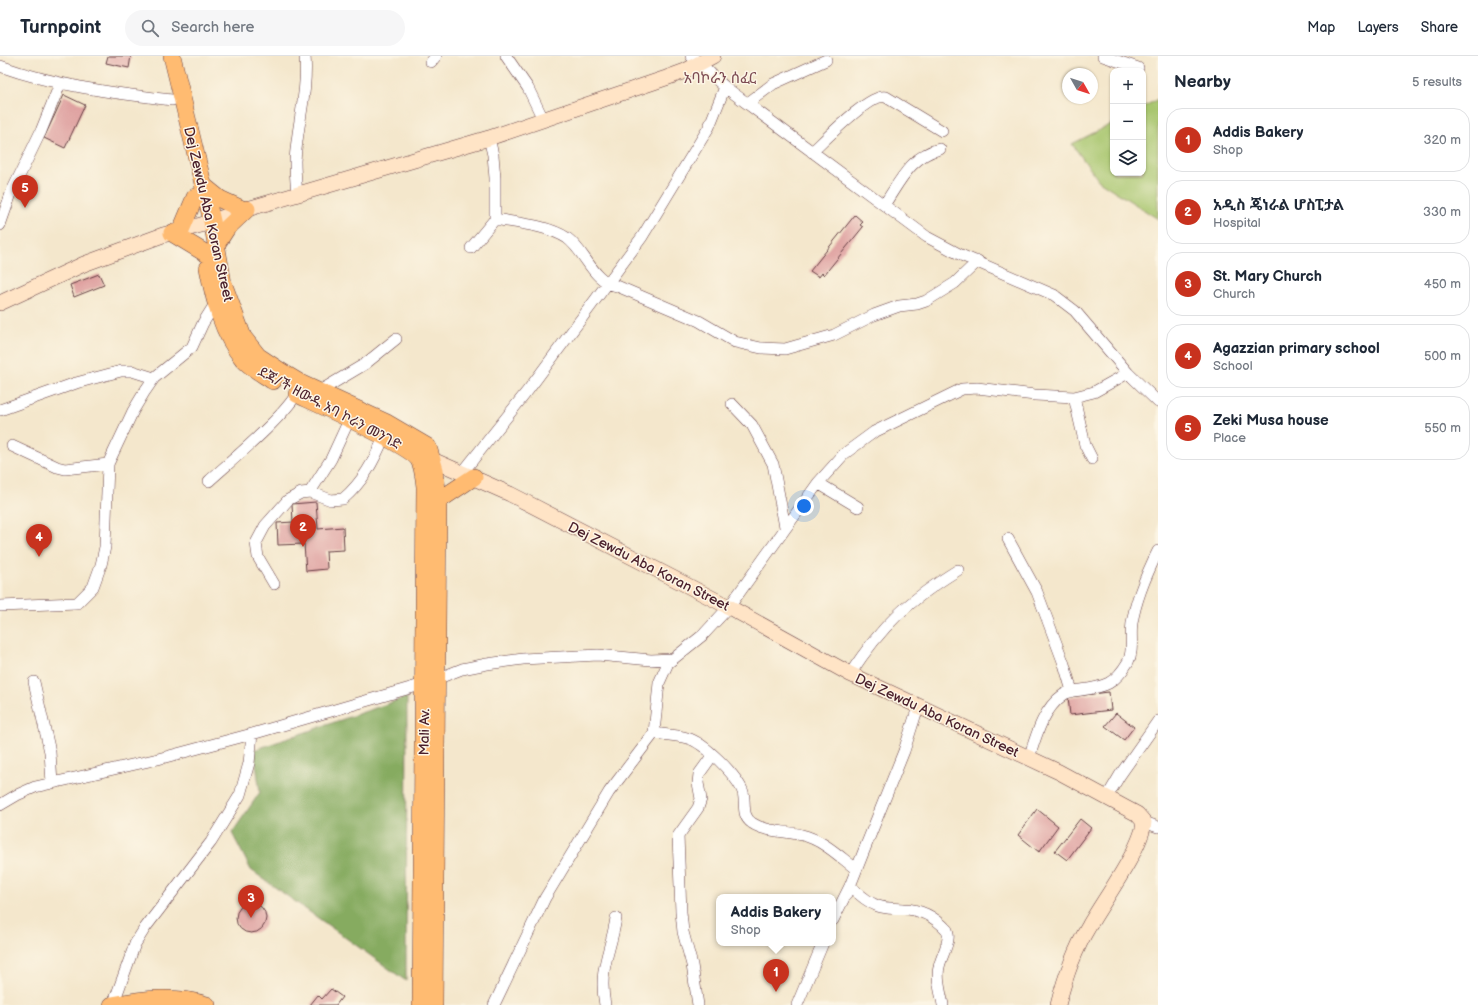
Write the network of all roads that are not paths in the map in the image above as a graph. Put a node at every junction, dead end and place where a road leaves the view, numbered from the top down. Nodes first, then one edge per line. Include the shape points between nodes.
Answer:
1 (164, 56) edge
2 (172, 56) edge
3 (306, 56) edge
4 (506, 56) edge
5 (1103, 56) edge
6 (702, 58) edge
7 (826, 60) dead end
8 (0, 66) edge
9 (1138, 68) dead end
10 (60, 84) junction
11 (725, 87) junction
12 (172, 100) junction
13 (748, 103) junction
14 (543, 119) junction
15 (942, 131) dead end
16 (489, 138) junction
17 (940, 149) dead end
18 (812, 152) junction
19 (199, 192) junction
20 (297, 194) junction
21 (884, 205) junction
22 (246, 210) junction
23 (495, 219) junction
24 (207, 223) junction
25 (0, 225) edge
26 (176, 231) junction
27 (471, 248) dead end
28 (211, 249) junction
29 (978, 261) junction
30 (607, 284) junction
31 (0, 303) edge
32 (215, 304) junction
33 (396, 339) dead end
34 (1128, 373) junction
35 (154, 378) junction
36 (299, 389) junction
37 (318, 392) junction
38 (1074, 398) junction
39 (1158, 402) edge
40 (732, 404) dead end
41 (0, 410) edge
42 (349, 420) junction
43 (384, 437) junction
44 (12, 446) dead end
45 (1092, 459) dead end
46 (426, 460) junction
47 (108, 464) junction
48 (468, 475) junction
49 (209, 481) dead end
50 (818, 483) junction
51 (310, 492) junction
52 (438, 501) junction
53 (858, 507) dead end
54 (785, 527) junction
55 (1008, 539) dead end
56 (1158, 551) edge
57 (958, 570) dead end
58 (274, 584) dead end
59 (0, 606) edge
60 (729, 607) junction
61 (670, 661) junction
62 (850, 674) junction
63 (431, 681) junction
64 (34, 682) dead end
65 (1072, 691) junction
66 (918, 707) junction
67 (1158, 721) edge
68 (654, 733) junction
69 (252, 734) junction
70 (712, 756) junction
71 (1029, 758) junction
72 (52, 783) junction
73 (1107, 797) junction
74 (0, 805) edge
75 (1151, 824) edge
76 (856, 869) junction
77 (850, 886) junction
78 (836, 914) edge
79 (616, 918) dead end
80 (822, 946) edge
81 (427, 1002) edge
82 (112, 1005) edge
83 (207, 1005) edge
84 (494, 1005) edge
85 (605, 1005) edge
86 (698, 1005) edge
87 (797, 1005) edge
88 (943, 1005) edge
89 (1058, 1005) edge

1 - 12 main road
2 - 19 main road, Dej Zewdu Aba Koran Street
3 - 20 street via 307,71 295,160
4 - 14 street via 528,88
5 - 9 street
6 - 11 street via 712,76
6 - 14 main road via 666,78
7 - 13 street via 773,84
8 - 10 street
10 - 12 street
10 - 25 street via 12,191
11 - 13 street
11 - 30 street via 709,127 642,237
12 - 19 main road
13 - 18 street
14 - 16 main road
15 - 18 street via 886,97 878,96 856,112
16 - 20 main road
16 - 23 street via 496,178
17 - 21 street via 916,160
18 - 21 street
19 - 22 main road
19 - 24 main road, Dej Zewdu Aba Koran Street
19 - 26 main road
20 - 22 main road
21 - 29 street via 932,240
22 - 24 main road
22 - 28 main road via 227,228
23 - 27 street
23 - 30 street via 548,230 566,238
24 - 26 main road
24 - 28 main road, Dej Zewdu Aba Koran Street
26 - 28 main road
26 - 31 main road via 84,264
28 - 32 main road, ደጃ/ች ዘውዱ አባ ኮራን መንገድ
28 - 36 main road, Dej Zewdu Aba Koran Street via 243,337 258,356
29 - 30 street via 955,283 926,301 899,306 834,335 785,349 761,348 735,342 699,321
29 - 34 street via 1059,298 1087,324
30 - 48 street
32 - 35 street via 192,347
32 - 36 main road, ደጃ/ች ዘውዱ አባ ኮራን መንገድ via 231,341 243,359 276,383
33 - 37 street via 365,364
34 - 38 street via 1094,392
34 - 39 street
35 - 41 street via 132,371 121,371 76,383
35 - 47 street via 133,411
36 - 37 main road, Dej Zewdu Aba Koran Street
36 - 42 main road, ደጃ/ች ዘውዱ አባ ኮራን መንገድ
36 - 49 street via 276,418
37 - 46 main road, Dej Zewdu Aba Koran Street via 409,434 428,447
38 - 45 street via 1085,445
38 - 50 street via 1034,396 977,388 962,389 874,432 844,454
40 - 54 street via 752,425 774,464
42 - 43 main road, ደጃ/ች ዘውዱ አባ ኮራን መንገድ
42 - 51 street via 331,459
43 - 46 main road, ደጃ/ች ዘውዱ አባ ኮራን መንገድ
43 - 51 street via 364,478 343,499 331,500
44 - 47 street via 65,469
46 - 48 main road, Dej Zewdu Aba Koran Street
46 - 52 main road, Mali Av.
46 - 63 main road, Mali Av.
47 - 59 street via 105,547 93,587 77,603
48 - 52 main road
48 - 60 main road, Dej Zewdu Aba Koran Street via 510,494
50 - 53 street
50 - 54 street
51 - 58 street via 301,493 288,500 265,526 256,543 258,556
52 - 63 main road, Mali Av. via 436,632
54 - 60 street
55 - 65 street via 1038,592
56 - 65 street via 1149,568 1136,607 1128,661 1109,684
57 - 62 street via 921,594 898,613 863,654
60 - 61 street via 703,635
60 - 62 main road, Dej Zewdu Aba Koran Street
61 - 63 street via 598,655 523,659 487,664
61 - 68 street via 659,683
62 - 66 main road, Dej Zewdu Aba Koran Street
63 - 69 street
63 - 81 main road, Mali Av.
64 - 72 street via 50,752
65 - 71 street via 1064,694 1051,707 1036,735
66 - 71 main road, Dej Zewdu Aba Koran Street
66 - 76 street via 904,750
67 - 73 street
68 - 70 street via 696,741
68 - 84 street via 610,792 545,898
69 - 72 street
69 - 82 street via 249,763 240,794 211,842 135,944
70 - 76 street via 726,767 740,785 745,816 751,823 814,839 825,844
70 - 86 street via 699,774 701,798 698,808 678,836 683,932 692,965
71 - 73 main road, Dej Zewdu Aba Koran Street
72 - 74 street via 35,787
73 - 75 main road, Dej Zewdu Aba Koran Street
75 - 89 main road, Dej Zewdu Aba Koran Street via 1143,832 1080,942 1065,978
76 - 77 street
77 - 78 street
77 - 88 street via 878,907 924,912 947,930 948,938 938,974
79 - 85 street via 603,971
80 - 87 street
82 - 83 main road via 170,998

